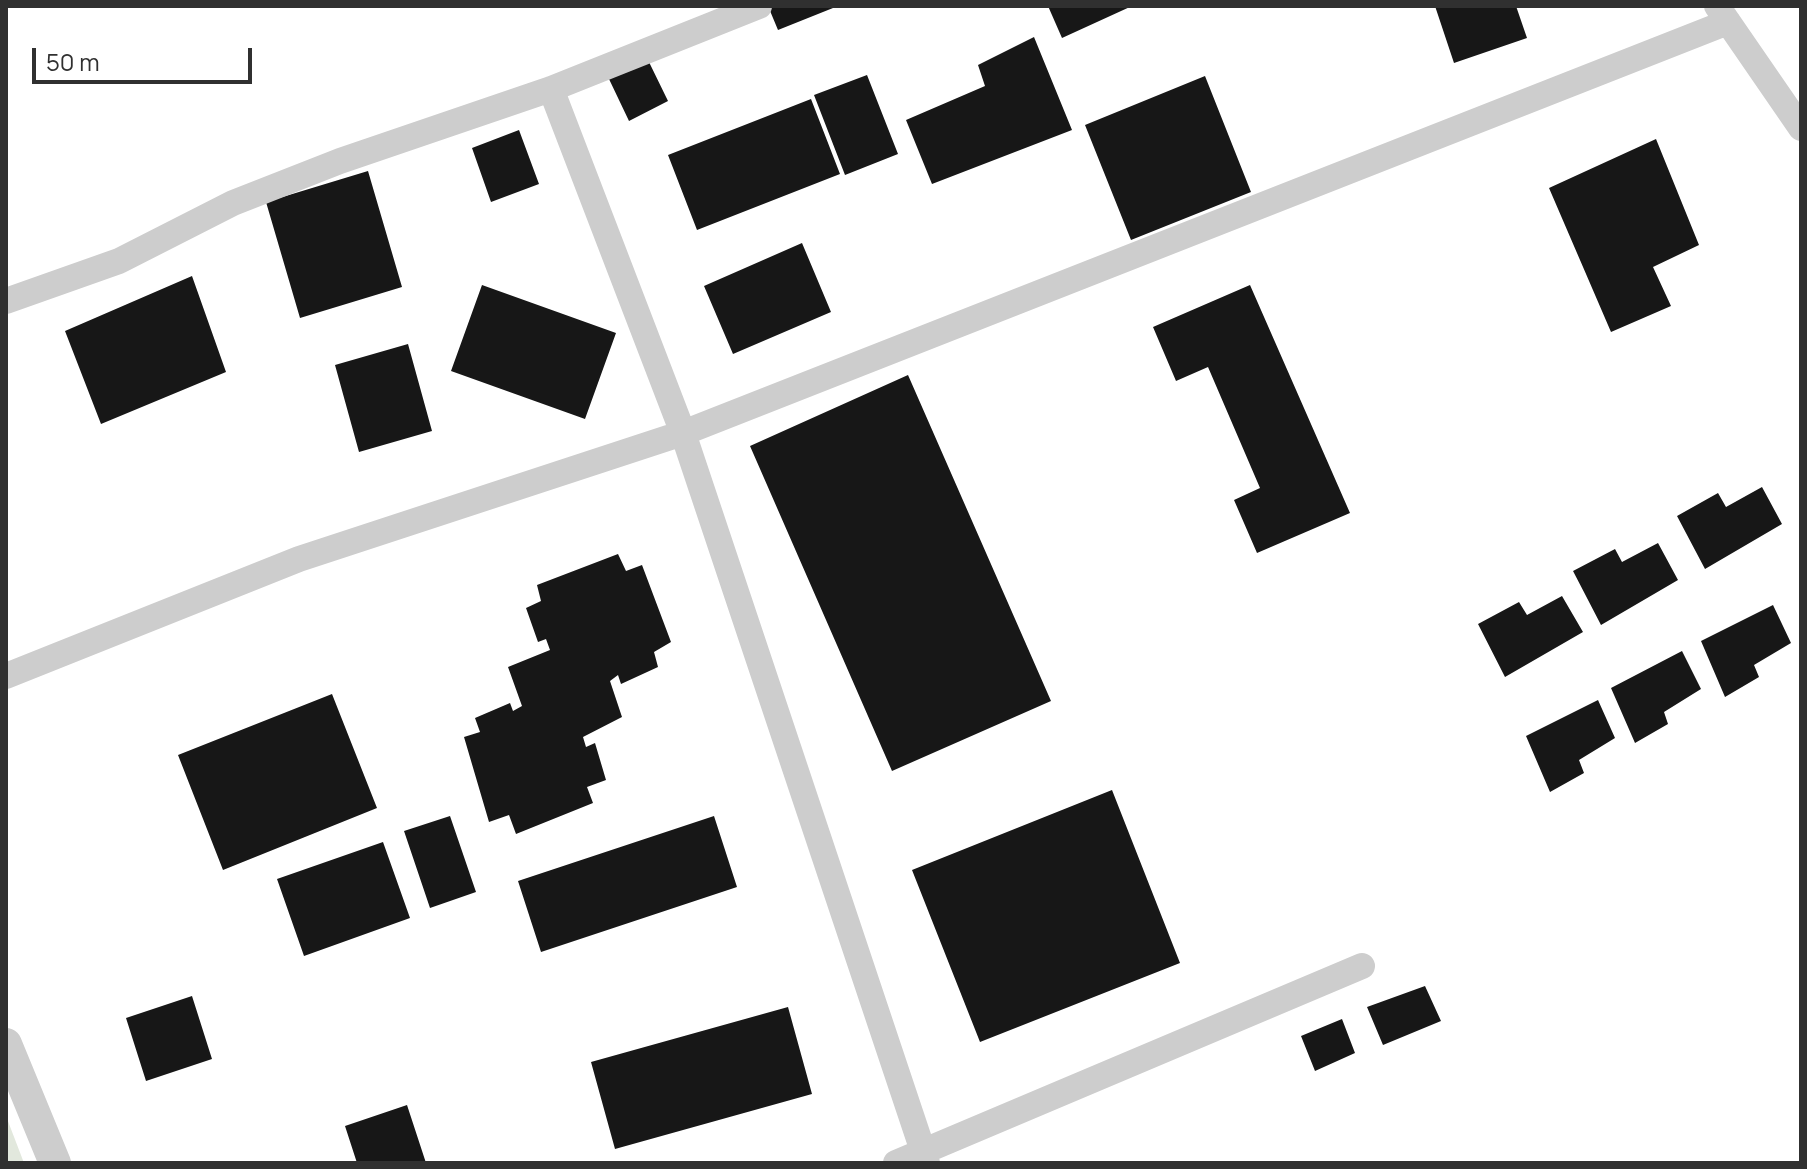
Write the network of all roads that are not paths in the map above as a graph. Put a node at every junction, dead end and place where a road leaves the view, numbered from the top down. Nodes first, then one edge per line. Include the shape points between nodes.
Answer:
1 (759, 6) edge
2 (1722, 14) edge
3 (551, 89) junction
4 (1801, 128) edge
5 (6, 301) edge
6 (683, 433) junction
7 (6, 676) edge
8 (1362, 966) dead end
9 (6, 1044) edge
10 (926, 1158) edge
11 (55, 1163) edge
12 (896, 1163) edge

1 - 3 street
2 - 4 street
2 - 6 street
3 - 5 street via 313,171 233,203 119,261
3 - 6 street
6 - 7 street via 299,559
6 - 10 street
8 - 10 street
9 - 11 street
10 - 12 street

